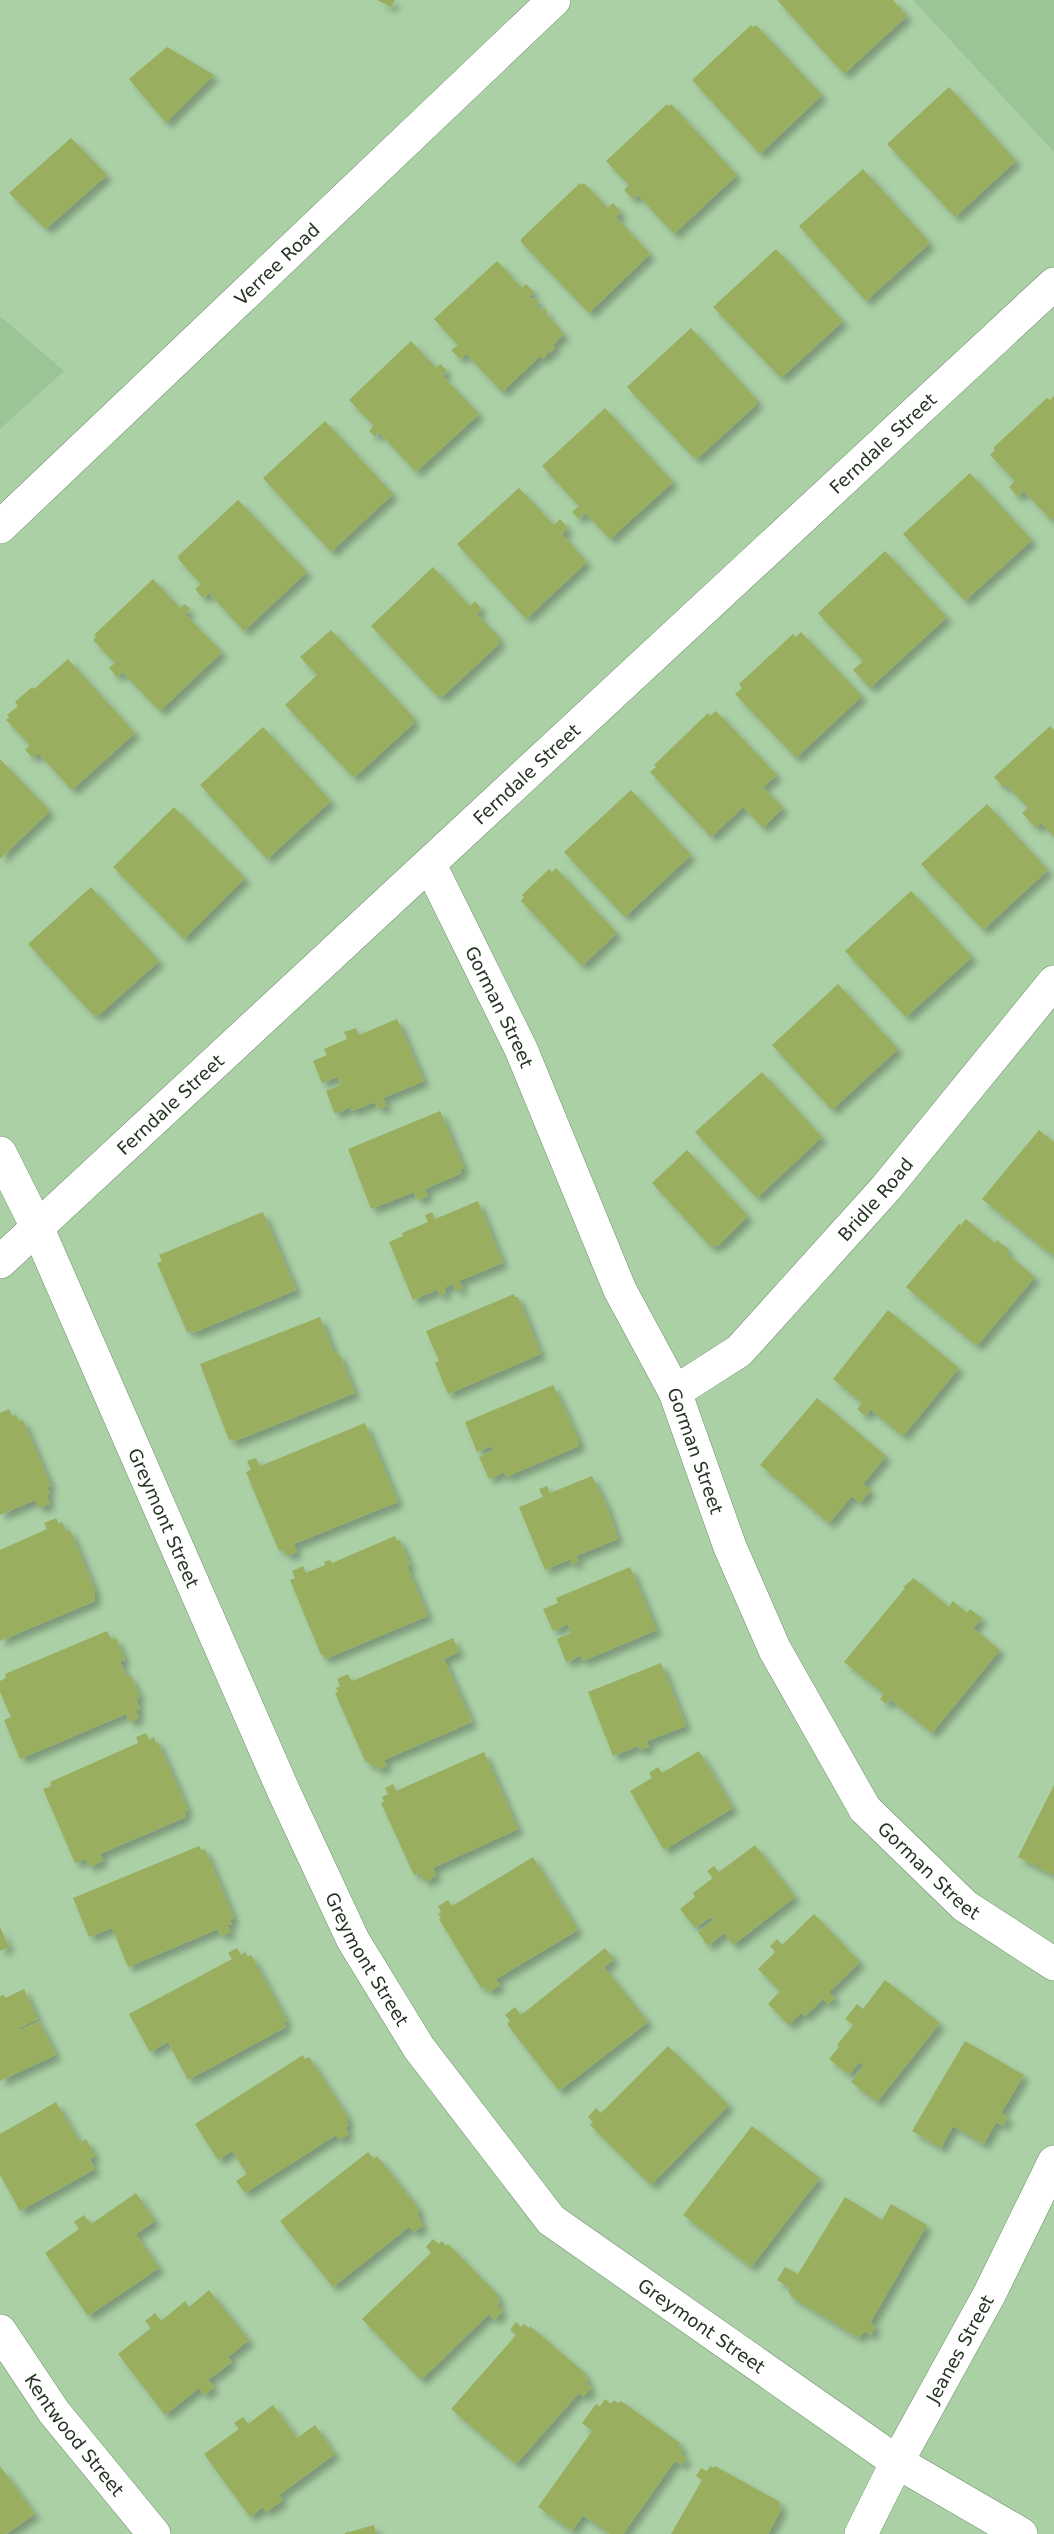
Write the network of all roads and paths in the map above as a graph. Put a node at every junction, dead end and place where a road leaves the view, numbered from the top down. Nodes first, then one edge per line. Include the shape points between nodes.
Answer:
1 (554, 0) edge
2 (1054, 284) edge
3 (0, 527) edge
4 (430, 865) junction
5 (1054, 982) edge
6 (0, 1153) edge
7 (37, 1227) junction
8 (0, 1262) edge
9 (675, 1392) junction
10 (1054, 1964) edge
11 (1054, 2162) edge
12 (0, 2331) edge
13 (897, 2462) junction
14 (154, 2534) edge
15 (861, 2534) edge
16 (1021, 2534) edge

1 - 3 street, Verree Road
2 - 4 street, Ferndale Street
4 - 7 street, Ferndale Street
4 - 9 street, Gorman Street via 521,1049 620,1290
5 - 9 street, Bridle Road via 886,1188 739,1351
6 - 7 street, Greymont Street
7 - 8 street, Ferndale Street
7 - 13 street, Greymont Street via 288,1802 353,1940 419,2048 551,2220
9 - 10 street, Gorman Street via 730,1547 775,1650 865,1809 965,1906
11 - 13 street, Jeanes Street via 990,2293
12 - 14 street, Kentwood Street via 54,2412
13 - 15 street, Jeanes Street
13 - 16 street, Greymont Street

